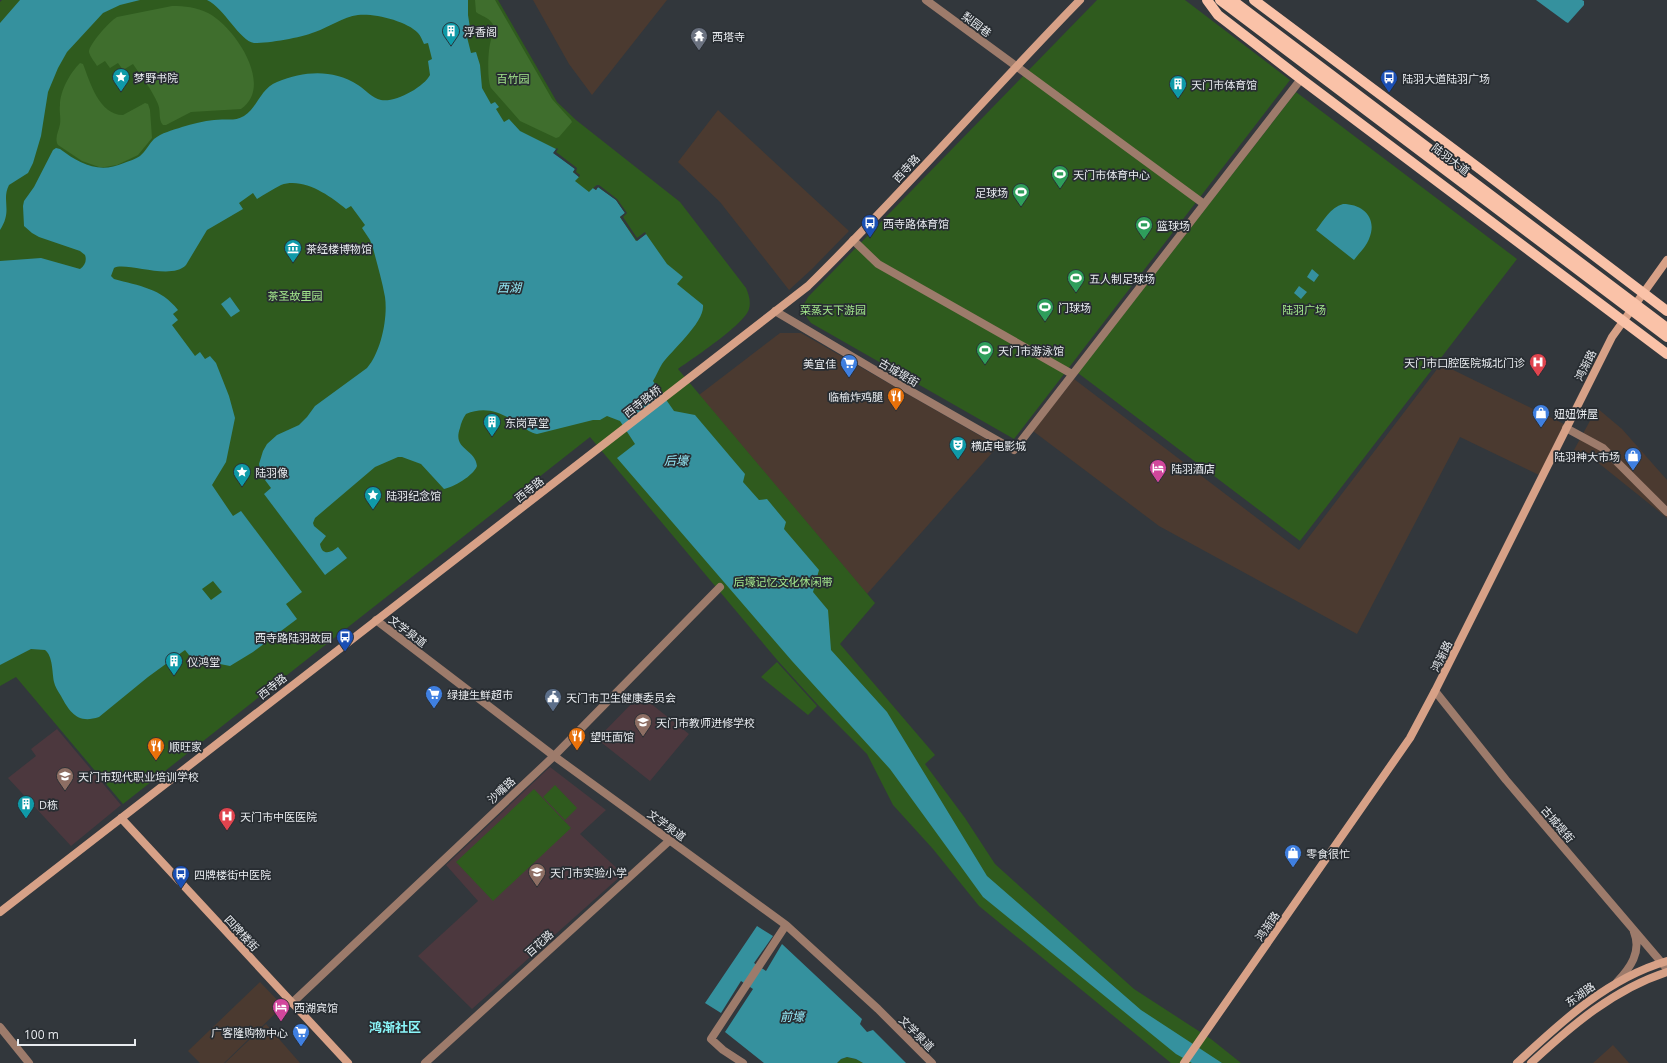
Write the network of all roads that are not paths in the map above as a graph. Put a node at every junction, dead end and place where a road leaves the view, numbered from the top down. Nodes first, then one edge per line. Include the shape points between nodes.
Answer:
1 (926, 0) edge
2 (1080, 0) edge
3 (1208, 0) edge
4 (1220, 0) edge
5 (1232, 0) edge
6 (1254, 0) edge
7 (1016, 66) junction
8 (1326, 70) junction
9 (1301, 79) junction
10 (1368, 84) junction
11 (1391, 129) junction
12 (1402, 155) junction
13 (1204, 204) junction
14 (853, 240) junction
15 (1667, 260) edge
16 (1607, 266) junction
17 (1642, 293) junction
18 (1597, 301) junction
19 (1633, 307) junction
20 (1667, 311) edge
21 (775, 312) junction
22 (1623, 320) junction
23 (1667, 328) edge
24 (1667, 337) edge
25 (739, 339) joint
26 (1667, 354) edge
27 (1072, 374) junction
28 (1566, 428) junction
29 (559, 479) joint
30 (1667, 512) edge
31 (720, 587) dead end
32 (376, 620) junction
33 (1435, 691) junction
34 (554, 756) junction
35 (121, 818) junction
36 (669, 841) junction
37 (0, 912) edge
38 (1630, 924) junction
39 (786, 925) junction
40 (1665, 964) edge
41 (1667, 972) edge
42 (1612, 986) junction
43 (292, 1003) junction
44 (0, 1027) edge
45 (29, 1063) edge
46 (348, 1063) edge
47 (425, 1063) edge
48 (743, 1063) edge
49 (932, 1063) edge
50 (1184, 1063) edge
51 (1517, 1063) edge
52 (1531, 1063) edge

1 - 7 street, 梨园巷
2 - 7 street, 西寺路
3 - 9 main road via 1218,15
4 - 11 main road, 陆羽大道
5 - 8 main road, 陆羽大道
6 - 10 main road
7 - 13 street, 梨园巷
7 - 14 street, 西寺路
8 - 10 main road
8 - 19 main road, 陆羽大道
9 - 12 main road
9 - 13 street
10 - 16 main road
11 - 12 main road
11 - 19 main road, 陆羽大道
12 - 18 main road
13 - 27 street
14 - 21 street, 西寺路 via 808,286
14 - 27 street via 878,264
15 - 17 street, 鸿渐路
16 - 17 main road
16 - 19 main road
17 - 19 street, 鸿渐路
17 - 20 main road
18 - 19 main road
18 - 22 main road
19 - 22 street, 鸿渐路
19 - 23 main road, 陆羽大道
19 - 24 main road, 陆羽大道
21 - 25 street, 西寺路
21 - 27 street, 古城堤街 via 1014,450
22 - 26 main road
22 - 28 street, 鸿渐路
25 - 29 street, 西寺路桥
28 - 30 street via 1607,451
28 - 33 street, 鸿渐路
29 - 32 street, 西寺路
31 - 34 street, 沙嘴路
32 - 34 street, 文学泉道
32 - 35 street, 西寺路
33 - 38 street, 古城堤街 via 1506,780
33 - 50 street, 鸿渐路 via 1406,745
34 - 36 street, 文学泉道
34 - 43 street, 沙嘴路
35 - 37 street, 西寺路
35 - 43 street, 四牌楼街
36 - 39 street, 文学泉道
36 - 47 street, 百花路
38 - 40 street, 古城堤街
38 - 42 street via 1636,938 1637,950 1628,969
39 - 48 street via 711,1039
39 - 49 street, 文学泉道 via 878,1009
40 - 42 street, 东湖路 via 1639,972
41 - 52 street, 东湖路 via 1596,1008
42 - 51 street, 东湖路 via 1567,1017
43 - 46 street, 四牌楼街
44 - 45 street

